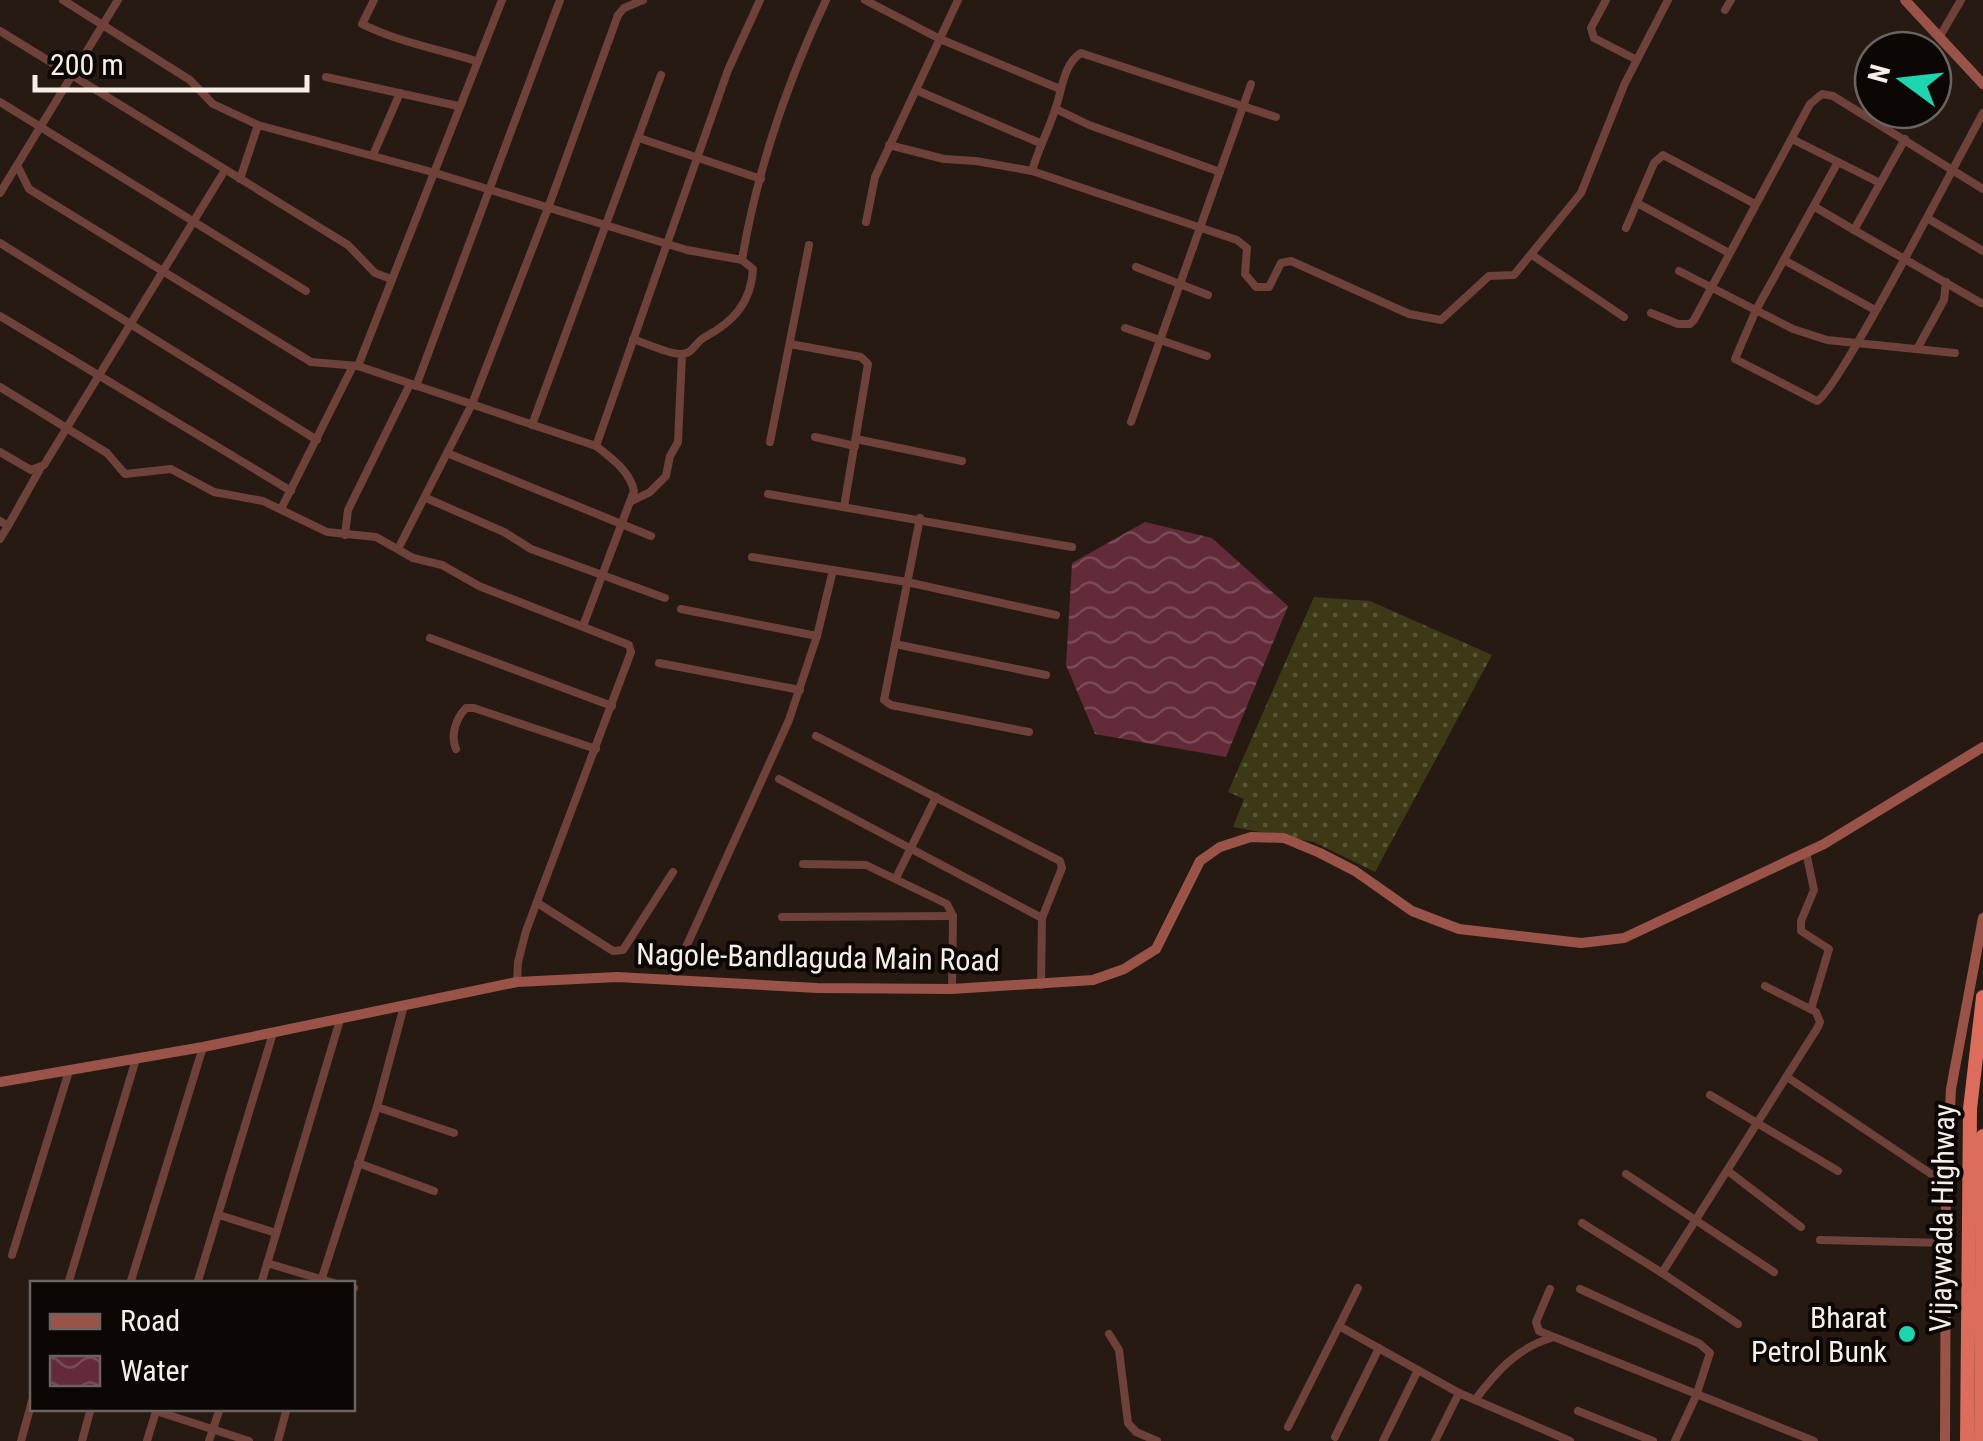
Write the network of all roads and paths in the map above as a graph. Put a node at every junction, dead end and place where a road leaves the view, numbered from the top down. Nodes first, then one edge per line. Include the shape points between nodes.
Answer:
1 (63, 0) edge
2 (118, 0) edge
3 (374, 0) edge
4 (502, 0) edge
5 (560, 0) edge
6 (643, 0) edge
7 (760, 0) edge
8 (826, 0) edge
9 (865, 0) edge
10 (892, 0) edge
11 (958, 0) edge
12 (1606, 0) edge
13 (1668, 0) edge
14 (1731, 0) edge
15 (1905, 0) edge
16 (1961, 0) edge
17 (888, 10) junction
18 (1725, 10) dead end
19 (104, 23) junction
20 (1934, 30) edge
21 (1944, 30) edge
22 (0, 31) edge
23 (940, 39) junction
24 (1953, 51) edge
25 (1637, 60) junction
26 (476, 61) junction
27 (71, 76) junction
28 (660, 76) dead end
29 (326, 77) dead end
30 (1251, 84) dead end
31 (1983, 84) edge
32 (1060, 88) junction
33 (916, 90) junction
34 (400, 92) junction
35 (0, 102) edge
36 (458, 106) junction
37 (1244, 108) junction
38 (1056, 109) junction
39 (1983, 113) edge
40 (1276, 118) dead end
41 (258, 125) junction
42 (40, 127) junction
43 (639, 138) junction
44 (1905, 138) junction
45 (1792, 139) junction
46 (1040, 143) junction
47 (890, 145) junction
48 (374, 155) junction
49 (698, 158) junction
50 (1838, 162) junction
51 (17, 166) junction
52 (1953, 169) junction
53 (225, 170) junction
54 (1032, 171) junction
55 (432, 172) junction
56 (1220, 172) junction
57 (240, 179) junction
58 (761, 179) junction
59 (1880, 183) junction
60 (490, 189) junction
61 (1983, 189) edge
62 (0, 193) edge
63 (1637, 203) junction
64 (1754, 204) junction
65 (1815, 207) junction
66 (548, 208) junction
67 (1927, 218) junction
68 (193, 222) junction
69 (866, 222) dead end
70 (606, 226) junction
71 (1202, 228) junction
72 (1626, 228) dead end
73 (1854, 230) junction
74 (0, 244) edge
75 (666, 244) junction
76 (808, 246) dead end
77 (1983, 251) edge
78 (1729, 253) junction
79 (1532, 256) junction
80 (1903, 258) junction
81 (742, 260) junction
82 (1784, 260) junction
83 (1136, 268) dead end
84 (162, 271) junction
85 (1679, 271) dead end
86 (391, 279) junction
87 (1946, 282) junction
88 (1181, 284) junction
89 (1710, 288) junction
90 (306, 291) dead end
91 (1208, 295) dead end
92 (1981, 303) edge
93 (1756, 310) junction
94 (1876, 310) junction
95 (1651, 313) dead end
96 (0, 316) edge
97 (1624, 318) dead end
98 (130, 325) junction
99 (1125, 328) dead end
100 (634, 339) junction
101 (1161, 339) junction
102 (790, 344) junction
103 (1858, 344) junction
104 (1917, 350) junction
105 (1955, 354) dead end
106 (682, 355) junction
107 (1207, 356) dead end
108 (355, 366) junction
109 (98, 376) junction
110 (413, 385) junction
111 (0, 386) edge
112 (472, 404) junction
113 (1131, 422) dead end
114 (532, 424) junction
115 (67, 427) junction
116 (815, 437) dead end
117 (317, 440) junction
118 (770, 442) dead end
119 (855, 442) junction
120 (596, 446) junction
121 (0, 452) edge
122 (447, 453) junction
123 (962, 461) dead end
124 (41, 467) junction
125 (292, 490) junction
126 (768, 494) dead end
127 (426, 498) junction
128 (632, 500) junction
129 (844, 506) junction
130 (281, 509) junction
131 (920, 518) junction
132 (4, 524) edge
133 (620, 525) junction
134 (346, 535) junction
135 (651, 536) dead end
136 (0, 539) edge
137 (1072, 548) dead end
138 (398, 549) junction
139 (752, 557) dead end
140 (832, 570) junction
141 (602, 575) junction
142 (907, 582) junction
143 (665, 598) dead end
144 (681, 609) dead end
145 (1056, 615) dead end
146 (583, 626) junction
147 (817, 636) junction
148 (430, 638) dead end
149 (894, 644) junction
150 (659, 663) dead end
151 (1046, 675) dead end
152 (800, 690) junction
153 (612, 706) junction
154 (1029, 732) dead end
155 (816, 736) dead end
156 (1983, 747) edge
157 (456, 749) dead end
158 (596, 749) junction
159 (778, 779) dead end
160 (936, 797) junction
161 (910, 848) junction
162 (1806, 852) junction
163 (803, 864) dead end
164 (673, 872) dead end
165 (896, 878) junction
166 (539, 904) junction
167 (953, 916) junction
168 (782, 917) dead end
169 (1042, 918) junction
170 (1983, 918) edge
171 (672, 978) junction
172 (517, 982) junction
173 (1041, 985) junction
174 (1765, 986) dead end
175 (952, 989) junction
176 (1983, 997) edge
177 (404, 1006) junction
178 (1810, 1009) junction
179 (340, 1020) junction
180 (273, 1032) junction
181 (203, 1047) junction
182 (136, 1058) junction
183 (69, 1071) junction
184 (1788, 1077) junction
185 (0, 1082) edge
186 (1710, 1094) dead end
187 (377, 1107) junction
188 (1757, 1123) junction
189 (454, 1133) dead end
190 (1983, 1136) edge
191 (358, 1163) junction
192 (1728, 1170) junction
193 (1838, 1171) dead end
194 (1626, 1174) dead end
195 (1946, 1184) junction
196 (434, 1191) dead end
197 (219, 1215) junction
198 (1582, 1222) dead end
199 (1696, 1222) junction
200 (1801, 1227) dead end
201 (276, 1233) junction
202 (1820, 1240) dead end
203 (1946, 1243) junction
204 (12, 1255) dead end
205 (267, 1263) junction
206 (1774, 1272) dead end
207 (1662, 1274) junction
208 (69, 1281) edge
209 (131, 1281) edge
210 (198, 1281) edge
211 (261, 1281) edge
212 (321, 1281) edge
213 (1358, 1288) dead end
214 (1550, 1289) dead end
215 (1580, 1289) dead end
216 (1738, 1324) dead end
217 (1339, 1326) junction
218 (1109, 1334) dead end
219 (1551, 1338) junction
220 (1380, 1348) junction
221 (1418, 1370) junction
222 (1459, 1393) junction
223 (1696, 1396) junction
224 (1475, 1400) junction
225 (30, 1408) edge
226 (90, 1411) edge
227 (157, 1411) edge
228 (160, 1411) edge
229 (219, 1411) edge
230 (286, 1411) edge
231 (1578, 1411) dead end
232 (1288, 1427) dead end
233 (212, 1430) junction
234 (1335, 1436) dead end
235 (20, 1441) edge
236 (82, 1441) edge
237 (147, 1441) edge
238 (209, 1441) edge
239 (249, 1441) edge
240 (278, 1441) edge
241 (1158, 1441) edge
242 (1383, 1441) edge
243 (1435, 1441) edge
244 (1570, 1441) edge
245 (1653, 1441) edge
246 (1675, 1441) edge
247 (1814, 1441) edge
248 (1945, 1441) edge
249 (1967, 1441) edge
250 (1981, 1441) edge

1 - 19 street
2 - 19 street
3 - 26 street via 362,24
4 - 26 street
5 - 60 street
6 - 66 street via 618,15
7 - 49 street
8 - 58 street via 790,81
9 - 17 street
10 - 17 street
11 - 23 street
12 - 25 street via 1594,38
13 - 25 street
14 - 18 street
15 - 20 street
16 - 21 street
17 - 23 street
19 - 27 street
19 - 41 street via 190,80 213,104
22 - 27 street
23 - 32 street
23 - 33 street
24 - 31 street
25 - 79 street via 1581,194
26 - 36 street
27 - 42 street
27 - 53 street
28 - 43 street
29 - 34 street
30 - 37 street
32 - 37 street via 1081,53
32 - 38 street
33 - 46 street
33 - 47 street
34 - 36 street
34 - 48 street
35 - 42 street
36 - 55 street
37 - 40 street
37 - 56 street
38 - 46 street
38 - 56 street
39 - 52 street
41 - 48 street
41 - 57 street
42 - 51 street
42 - 68 street
43 - 49 street
43 - 70 street
44 - 45 street via 1822,94
44 - 52 street
44 - 59 street
45 - 50 street
45 - 64 street
46 - 54 street
47 - 54 street
47 - 69 street
48 - 55 street
49 - 58 street
49 - 75 street
50 - 59 street
50 - 65 street
51 - 62 street
51 - 84 street via 29,188
52 - 61 street
52 - 67 street
53 - 57 street
53 - 68 street
54 - 71 street
55 - 60 street
55 - 86 street
56 - 71 street
57 - 86 street
58 - 81 street
59 - 73 street
60 - 66 street
60 - 110 street
63 - 64 street via 1663,156
63 - 72 street
63 - 78 street
64 - 78 street
65 - 73 street
65 - 82 street
66 - 70 street
66 - 112 street
67 - 77 street
67 - 80 street
68 - 84 street
68 - 90 street
70 - 75 street
70 - 114 street
71 - 79 street via 1244,244 1245,274 1256,287 1268,287 1281,263 1291,261 1434,321 1448,317 1489,276 1514,276
71 - 88 street
73 - 80 street
74 - 98 street
75 - 81 street
75 - 100 street
76 - 102 street
78 - 89 street
79 - 97 street
80 - 87 street
80 - 94 street
81 - 106 street via 753,269 741,310
82 - 93 street
82 - 94 street
83 - 88 street
84 - 98 street
84 - 108 street via 311,362
85 - 89 street
86 - 108 street
87 - 92 street
87 - 104 street via 1944,300
88 - 91 street
88 - 101 street
89 - 93 street
89 - 95 street via 1690,324
93 - 103 street via 1793,329
93 - 103 street via 1735,359 1817,402
94 - 103 street
96 - 109 street
98 - 109 street
98 - 117 street
99 - 101 street
100 - 106 street
100 - 120 street
101 - 107 street
101 - 113 street
102 - 118 street
102 - 119 street via 866,360
103 - 104 street
104 - 105 street
106 - 128 street via 678,442 666,476
108 - 110 street
108 - 117 street
109 - 115 street
109 - 125 street
110 - 112 street
110 - 134 street via 348,510
111 - 115 street
112 - 114 street
112 - 122 street
114 - 120 street
115 - 124 street
115 - 130 street via 114,458 125,474 171,469 214,492
116 - 119 street
117 - 125 street
119 - 123 street
119 - 129 street
120 - 128 street via 632,480
121 - 124 street via 31,470
122 - 127 street
122 - 133 street
124 - 132 street
125 - 130 street
126 - 129 street
127 - 138 street
127 - 141 street via 531,550
128 - 133 street
129 - 131 street
130 - 134 street
131 - 137 street
131 - 142 street
132 - 136 street
133 - 135 street
133 - 141 street
134 - 138 street via 376,537
138 - 146 street
139 - 140 street
140 - 142 street
140 - 147 street
141 - 143 street
141 - 146 street
142 - 145 street
142 - 149 street
144 - 147 street
146 - 153 street via 629,646
147 - 152 street
148 - 153 street
149 - 151 street
149 - 154 street via 887,703
150 - 152 street
152 - 171 street
153 - 158 street
155 - 160 street
156 - 162 street, Nagole-Bandlaguda Main Road
157 - 158 street via 452,737 466,708
158 - 166 street
159 - 161 street
160 - 161 street
160 - 169 street via 1060,861
161 - 165 street
161 - 169 street
162 - 173 street, Nagole-Bandlaguda Main Road via 1624,938 1582,943 1459,929 1412,911 1320,853 1284,838 1252,836 1200,862 1166,932 1140,960 1093,980
162 - 178 street via 1814,890 1801,931 1828,950
163 - 165 street via 859,864
164 - 166 street via 623,950 613,951
165 - 167 street via 947,904
166 - 172 street via 526,930
167 - 168 street
167 - 175 street
169 - 173 street
170 - 195 street via 1950,1089
171 - 172 street, Nagole-Bandlaguda Main Road
171 - 175 street, Nagole-Bandlaguda Main Road
172 - 177 street, Nagole-Bandlaguda Main Road
173 - 175 street, Nagole-Bandlaguda Main Road
174 - 178 street
176 - 249 highway, Vijaywada Highway via 1970,1109
177 - 179 street, Nagole-Bandlaguda Main Road
177 - 187 street
178 - 184 street via 1818,1027
179 - 180 street, Nagole-Bandlaguda Main Road
179 - 201 street
180 - 181 street, Nagole-Bandlaguda Main Road
180 - 197 street
181 - 182 street, Nagole-Bandlaguda Main Road
181 - 209 street
182 - 183 street, Nagole-Bandlaguda Main Road
182 - 208 street
183 - 185 street, Nagole-Bandlaguda Main Road
183 - 204 street
184 - 188 street
184 - 195 street
186 - 188 street
187 - 189 street
187 - 191 street
188 - 192 street
188 - 193 street
190 - 250 highway, Vijaywada Highway
191 - 196 street
191 - 212 street
192 - 199 street
192 - 200 street
194 - 199 street
195 - 203 street
197 - 201 street
197 - 210 street
198 - 207 street
199 - 206 street
199 - 207 street
201 - 205 street
202 - 203 street
203 - 248 street
205 - 211 street
205 - 212 street
207 - 216 street
213 - 217 street
214 - 219 street via 1536,1322
215 - 223 street via 1706,1348 1710,1358
217 - 220 street
217 - 232 street
218 - 241 street via 1119,1350 1128,1423
219 - 223 street
219 - 224 street via 1512,1358
220 - 221 street
220 - 234 street
221 - 222 street
221 - 242 street
222 - 224 street
222 - 243 street
223 - 246 street
223 - 247 street
224 - 244 street
225 - 235 street
226 - 236 street
227 - 237 street
228 - 233 street
229 - 233 street
230 - 240 street
231 - 245 street
233 - 238 street
233 - 239 street

